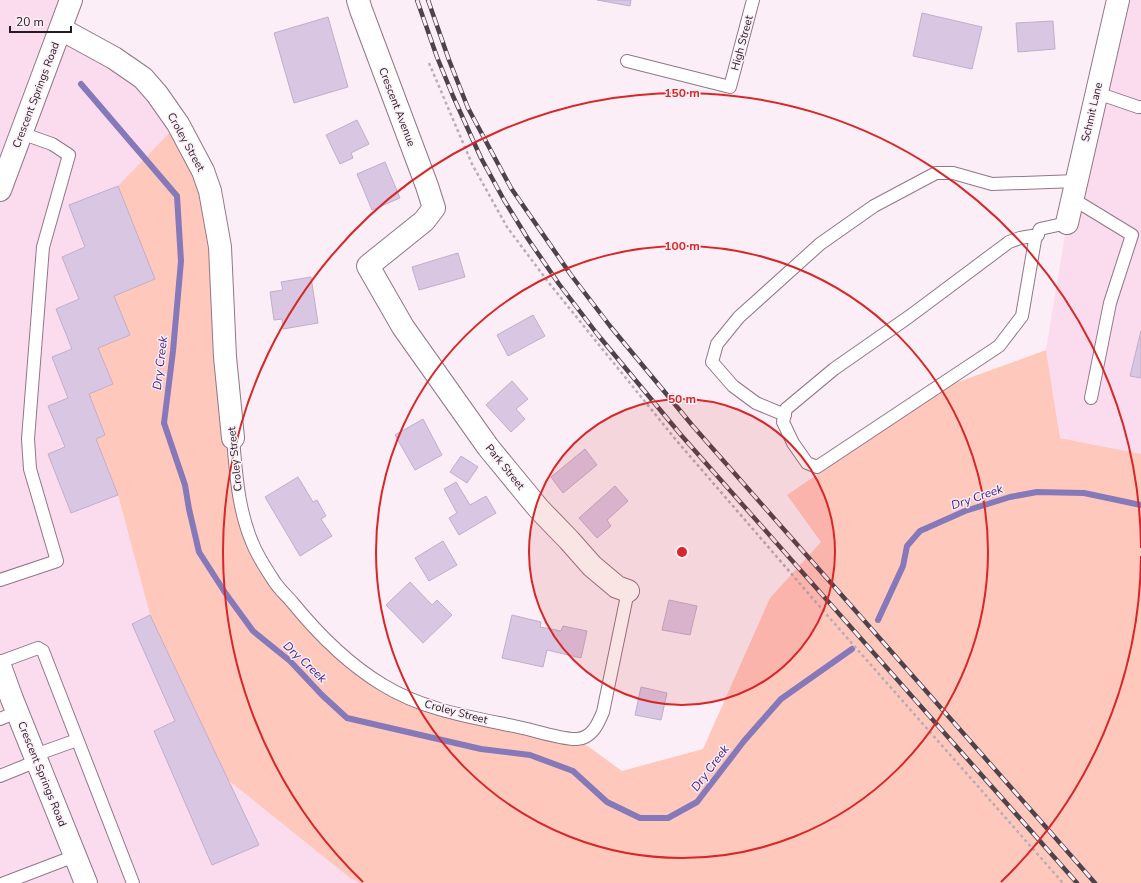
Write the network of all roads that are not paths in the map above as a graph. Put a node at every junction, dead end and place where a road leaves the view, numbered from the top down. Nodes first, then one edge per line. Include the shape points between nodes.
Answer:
1 (71, 0) edge
2 (358, 0) edge
3 (753, 0) edge
4 (1118, 0) edge
5 (61, 28) junction
6 (627, 61) dead end
7 (1097, 93) junction
8 (1141, 106) edge
9 (22, 133) junction
10 (1, 183) edge
11 (1075, 190) junction
12 (430, 213) joint
13 (1067, 223) joint
14 (1038, 235) junction
15 (1137, 237) edge
16 (1091, 398) dead end
17 (785, 415) junction
18 (233, 438) joint
19 (0, 580) edge
20 (628, 591) joint
21 (0, 662) edge
22 (0, 666) edge
23 (9, 715) edge
24 (589, 735) joint
25 (77, 740) junction
26 (36, 758) junction
27 (0, 776) edge
28 (75, 856) junction
29 (4, 883) edge
30 (86, 883) edge
31 (133, 883) edge

1 - 5 street, Crescent Springs Road
2 - 12 street, Crescent Avenue via 427,186 434,208
3 - 6 lane, High Street via 730,87
4 - 7 street, Schmit Lane
5 - 9 street, Crescent Springs Road
5 - 18 street, Croley Street via 143,78 178,124 203,171 210,191 220,247 225,357
7 - 8 lane
7 - 11 street, Schmit Lane
9 - 10 street, Crescent Springs Road
9 - 19 lane via 52,144 69,155 43,247 28,439 30,469 57,561
11 - 13 street, Schmit Lane
11 - 15 lane
11 - 17 lane via 992,184 952,173 936,173 874,206 820,244 739,317 717,344 712,362 733,386 756,403
12 - 20 street, Park Street via 424,221 368,266 403,327 488,447 539,509 592,566 617,587
13 - 14 lane via 1040,229
14 - 17 lane via 1009,242 834,369 786,409
14 - 17 lane via 1022,316 999,346 817,467 807,463 793,443 783,422
15 - 16 lane via 1110,303
18 - 24 lane, Croley Street via 239,494 252,542 274,582 307,621 356,666 384,686 438,710 556,736 578,739
20 - 24 lane, Park Street via 603,712
21 - 25 lane via 38,648 43,652
22 - 23 street, Crescent Springs Road
23 - 26 street, Crescent Springs Road
25 - 26 lane
25 - 31 lane
26 - 27 lane
26 - 28 street, Crescent Springs Road
28 - 29 lane
28 - 30 street, Crescent Springs Road

